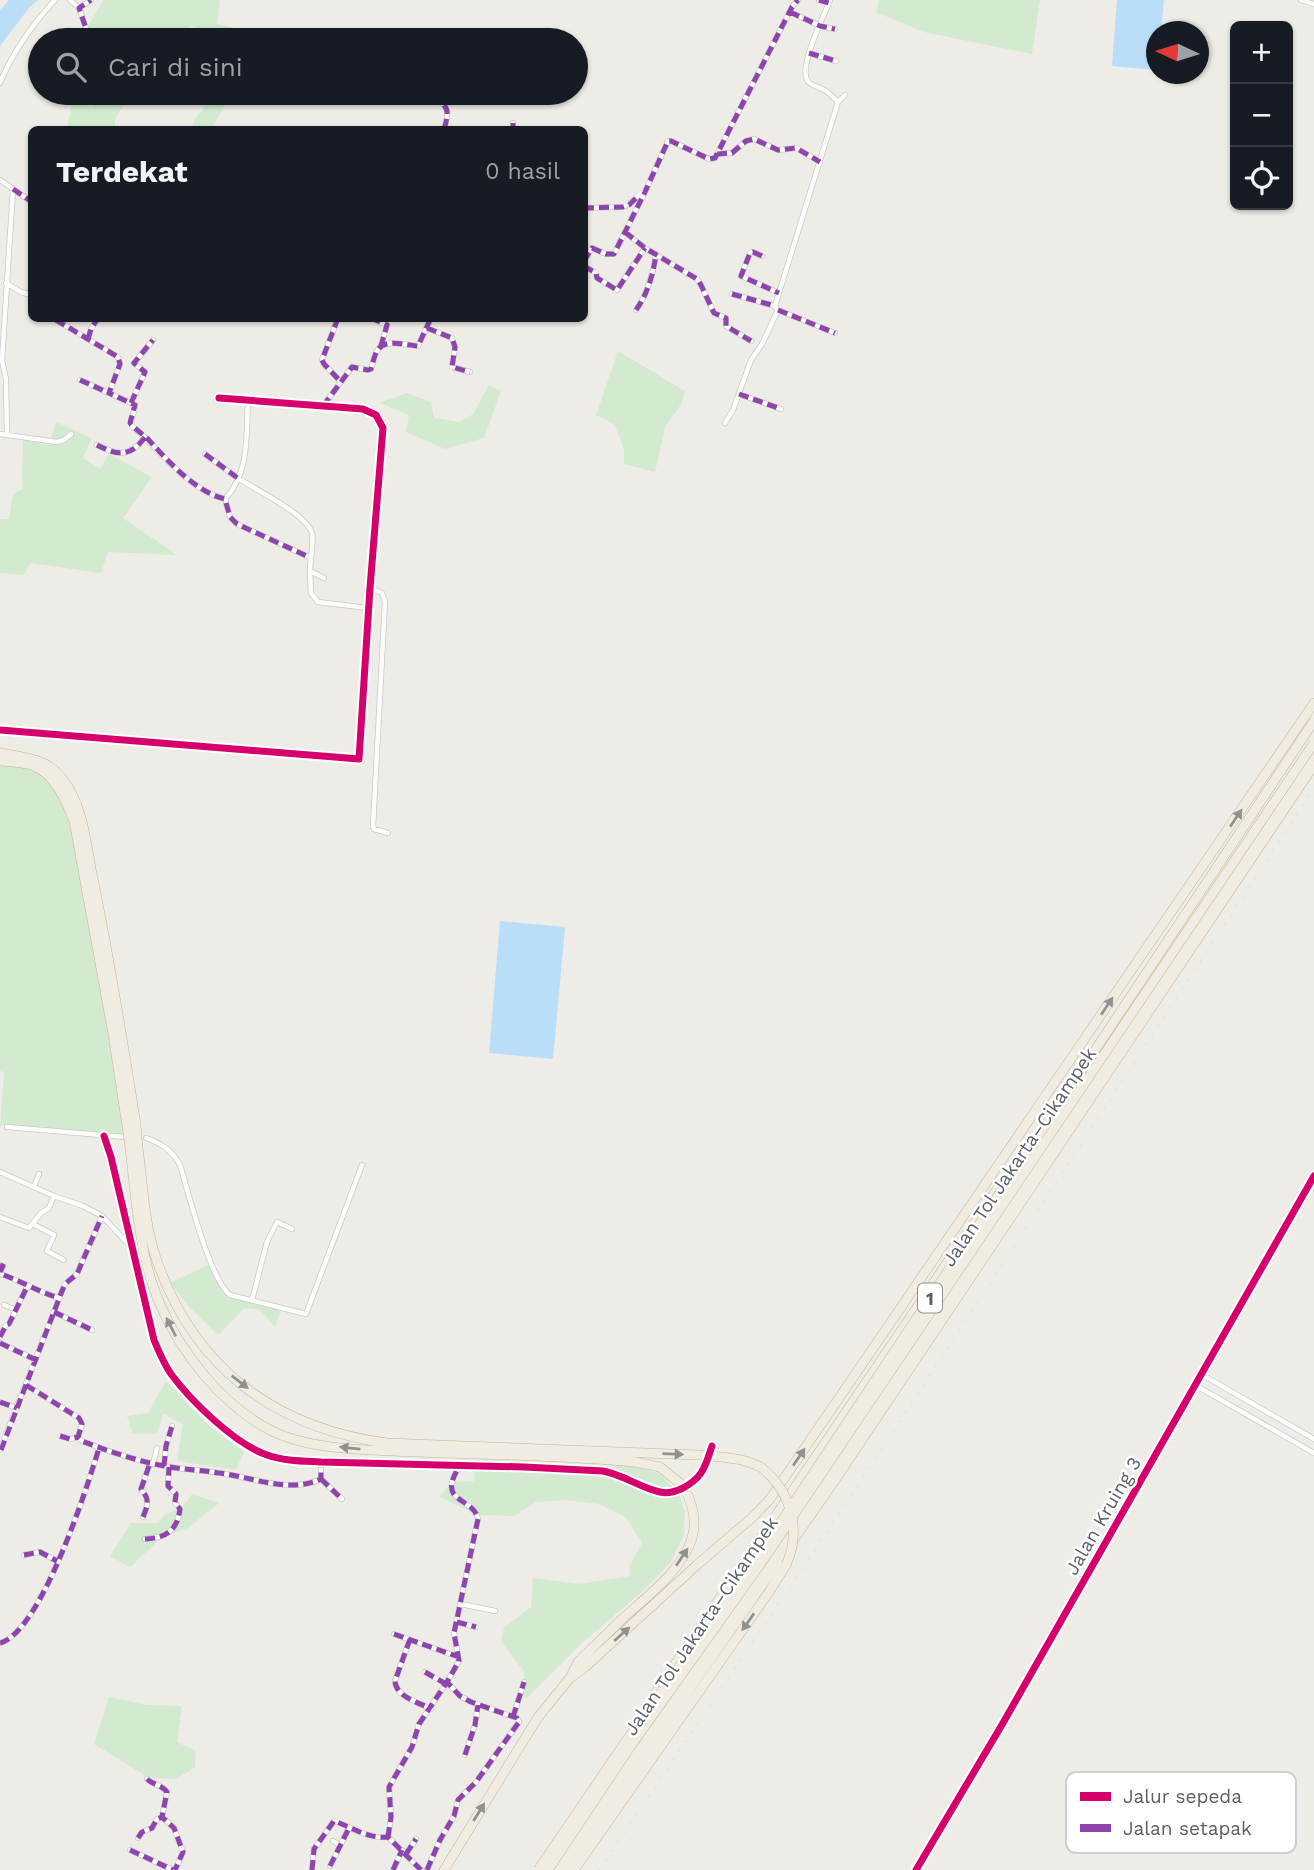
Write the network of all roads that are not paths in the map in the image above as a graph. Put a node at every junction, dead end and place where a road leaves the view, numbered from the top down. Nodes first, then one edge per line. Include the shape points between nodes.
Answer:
1 (55, 0) edge
2 (70, 0) edge
3 (91, 0) edge
4 (797, 0) edge
5 (819, 0) edge
6 (1301, 0) edge
7 (830, 2) edge
8 (1314, 4) edge
9 (79, 8) junction
10 (790, 12) junction
11 (820, 26) junction
12 (32, 28) edge
13 (86, 28) edge
14 (835, 29) dead end
15 (28, 32) edge
16 (809, 53) junction
17 (836, 61) dead end
18 (0, 83) edge
19 (845, 95) dead end
20 (838, 102) junction
21 (445, 105) edge
22 (445, 126) edge
23 (717, 154) junction
24 (820, 162) junction
25 (0, 180) edge
26 (13, 189) junction
27 (645, 192) junction
28 (28, 199) edge
29 (588, 208) edge
30 (625, 232) junction
31 (645, 248) junction
32 (656, 254) junction
33 (588, 256) edge
34 (762, 257) dead end
35 (588, 267) edge
36 (6, 283) junction
37 (779, 293) junction
38 (28, 294) edge
39 (732, 294) dead end
40 (776, 308) junction
41 (636, 310) dead end
42 (59, 322) edge
43 (95, 322) edge
44 (336, 322) edge
45 (382, 322) edge
46 (428, 322) edge
47 (426, 328) junction
48 (835, 333) dead end
49 (89, 339) junction
50 (153, 340) dead end
51 (751, 341) dead end
52 (381, 346) junction
53 (1, 363) edge
54 (470, 372) dead end
55 (80, 380) dead end
56 (341, 382) junction
57 (109, 393) junction
58 (739, 394) junction
59 (219, 398) dead end
60 (248, 400) junction
61 (131, 403) junction
62 (323, 406) junction
63 (781, 409) dead end
64 (725, 423) dead end
65 (71, 433) dead end
66 (0, 434) edge
67 (7, 434) junction
68 (145, 437) junction
69 (97, 445) dead end
70 (205, 454) dead end
71 (239, 479) junction
72 (225, 499) junction
73 (310, 557) junction
74 (310, 571) junction
75 (324, 578) dead end
76 (370, 587) junction
77 (368, 608) junction
78 (1314, 703) edge
79 (1314, 721) edge
80 (0, 730) edge
81 (1314, 743) edge
82 (1314, 752) edge
83 (0, 753) edge
84 (0, 761) edge
85 (1314, 765) edge
86 (388, 833) dead end
87 (132, 1125) junction
88 (8, 1127) dead end
89 (104, 1136) junction
90 (125, 1137) dead end
91 (146, 1138) dead end
92 (134, 1147) junction
93 (362, 1165) dead end
94 (0, 1172) edge
95 (39, 1174) dead end
96 (1314, 1176) edge
97 (34, 1186) junction
98 (54, 1196) junction
99 (102, 1216) junction
100 (0, 1217) edge
101 (33, 1224) junction
102 (127, 1227) junction
103 (292, 1228) dead end
104 (118, 1232) junction
105 (132, 1249) junction
106 (64, 1259) dead end
107 (0, 1265) edge
108 (28, 1285) junction
109 (59, 1298) junction
110 (252, 1300) junction
111 (4, 1305) dead end
112 (16, 1310) junction
113 (54, 1312) junction
114 (92, 1330) dead end
115 (0, 1337) edge
116 (0, 1343) edge
117 (36, 1360) junction
118 (1201, 1374) junction
119 (26, 1385) junction
120 (1195, 1385) junction
121 (0, 1402) edge
122 (17, 1408) junction
123 (172, 1426) dead end
124 (60, 1436) dead end
125 (78, 1437) junction
126 (1314, 1439) edge
127 (712, 1446) dead end
128 (99, 1448) junction
129 (157, 1448) dead end
130 (0, 1450) edge
131 (1308, 1450) junction
132 (1314, 1453) edge
133 (321, 1462) junction
134 (152, 1464) junction
135 (459, 1466) junction
136 (167, 1467) junction
137 (321, 1479) junction
138 (341, 1499) dead end
139 (143, 1517) dead end
140 (145, 1539) dead end
141 (24, 1555) dead end
142 (57, 1561) junction
143 (461, 1604) junction
144 (495, 1611) dead end
145 (457, 1622) junction
146 (476, 1627) dead end
147 (394, 1634) dead end
148 (410, 1639) junction
149 (0, 1643) edge
150 (458, 1657) junction
151 (425, 1672) dead end
152 (570, 1678) junction
153 (524, 1682) dead end
154 (447, 1683) junction
155 (478, 1705) junction
156 (431, 1709) junction
157 (513, 1717) junction
158 (465, 1755) dead end
159 (146, 1779) dead end
160 (162, 1817) junction
161 (349, 1828) junction
162 (388, 1837) junction
163 (138, 1838) dead end
164 (416, 1839) dead end
165 (333, 1841) dead end
166 (339, 1846) junction
167 (130, 1850) dead end
168 (404, 1852) junction
169 (330, 1866) dead end
170 (174, 1870) edge
171 (312, 1870) edge
172 (393, 1870) edge
173 (421, 1870) edge
174 (427, 1870) edge
175 (444, 1870) edge
176 (536, 1870) edge
177 (548, 1870) edge
178 (554, 1870) edge
179 (564, 1870) edge
180 (574, 1870) edge
181 (916, 1870) edge

1 - 12 street
2 - 9 street
3 - 9 street
4 - 10 street
5 - 7 street
6 - 8 street
7 - 11 street
9 - 13 street
10 - 11 street
10 - 23 street
11 - 14 street
11 - 16 street
15 - 18 street
16 - 17 street
16 - 20 street via 806,79
19 - 20 street
20 - 24 street
21 - 22 street
23 - 24 street via 732,153 754,139 778,150 795,148
23 - 27 street via 709,159 668,141
24 - 37 street
25 - 26 street
26 - 28 street
26 - 36 street
27 - 29 street via 623,207
27 - 30 street
30 - 31 street
30 - 33 street via 614,254 592,248
31 - 32 street
31 - 35 street via 617,290
32 - 41 street via 648,289
32 - 51 street via 697,279 715,313 726,319 726,326
34 - 37 street via 751,252 741,276
36 - 38 street
36 - 53 street
37 - 40 street
39 - 40 street
40 - 48 street
40 - 58 street
42 - 49 street
43 - 49 street
44 - 56 street via 322,360
45 - 52 street via 387,324
46 - 47 street
47 - 52 street via 418,346
47 - 54 street via 452,338 452,367
49 - 57 street via 120,360
50 - 61 street via 134,363 145,372
52 - 56 street via 371,369 352,367
53 - 67 street via 6,379
55 - 57 street
56 - 62 street
57 - 61 street
58 - 63 street
58 - 64 street
59 - 60 street
60 - 62 street
60 - 71 street
61 - 68 street via 136,407 130,423
62 - 76 street via 370,411 383,428
65 - 67 street via 57,442
66 - 67 street
68 - 69 street via 129,451 112,452
68 - 72 street via 199,487
70 - 71 street
71 - 72 street
71 - 73 street via 283,505 310,528
72 - 73 street via 237,524
73 - 74 street
74 - 75 street
74 - 77 street via 311,593 318,602
76 - 77 street
76 - 86 street via 382,593 385,602 373,827
77 - 80 street via 359,759
152 -> 78 highway via 770,1499
79 - 176 highway, 1, bridge via 766,1543
81 - 177 highway, 1, bridge via 764,1559
82 - 178 highway, Jalan Tol Jakarta–Cikampek / 1 via 778,1550
83 - 87 highway via 49,765 72,794 80,815 107,945
84 - 87 highway via 43,771 66,800 74,821
85 - 179 highway via 833,1483
87 - 92 highway, bridge
88 - 89 street
89 - 90 street
89 - 102 street
91 - 110 street via 167,1147 176,1157 205,1246 226,1292
152 -> 92 highway via 578,1662 682,1559 694,1526 692,1504 683,1488 660,1467 635,1462 349,1449 270,1430 227,1399 195,1364 159,1303 140,1231
92 -> 180 highway, bridge via 155,1257 178,1311 220,1365 273,1407 335,1433 387,1443 737,1458 762,1468 778,1484 791,1513 793,1537 786,1565
93 - 110 street via 306,1314
94 - 97 street
95 - 97 street
96 - 118 street, Jalan Kruing 3
97 - 98 street
98 - 99 street
98 - 101 street
99 - 104 street
99 - 109 street via 77,1274 65,1284
100 - 101 street via 27,1229
101 - 106 street via 54,1235 47,1251
102 - 104 street
102 - 105 street
103 - 110 street via 277,1222
104 - 105 street
105 - 133 street via 154,1340 186,1392 218,1424 258,1452
107 - 108 street via 0,1273
108 - 109 street
108 - 112 street
109 - 113 street
111 - 112 street
112 - 115 street
113 - 114 street
113 - 117 street
116 - 117 street
117 - 119 street
118 - 120 street, Jalan Kruing 3
118 - 126 street
119 - 122 street
119 - 125 street via 79,1418
120 - 131 street
120 - 181 street, Jalan Kruing 3
121 - 122 street
122 - 130 street
123 - 136 street via 166,1446
124 - 125 street
125 - 128 street
126 - 131 street
127 - 135 street via 699,1477 670,1493 603,1471
128 - 134 street
128 - 142 street via 79,1512
129 - 134 street
131 - 132 street
133 - 135 street
133 - 137 street
134 - 136 street
134 - 139 street via 141,1489 148,1500
135 - 143 street via 453,1493 474,1509 478,1519
136 - 137 street via 273,1484
136 - 140 street via 179,1517 163,1537
137 - 138 street
141 - 142 street via 40,1552
142 - 149 street via 42,1597 22,1625
143 - 144 street
143 - 145 street
145 - 146 street
145 - 150 street
147 - 148 street
148 - 150 street
148 - 156 street via 395,1686 401,1694
150 - 154 street
151 - 154 street
175 -> 152 highway via 533,1725
153 - 157 street
154 - 155 street
154 - 156 street
155 - 157 street
155 - 158 street
156 - 162 street via 389,1787
157 - 174 street via 518,1724 458,1800
159 - 160 street via 167,1792
160 - 163 street
160 - 170 street via 174,1828 182,1848
161 - 162 street
161 - 166 street
161 - 171 street via 331,1822 314,1849
162 - 168 street
164 - 168 street
165 - 166 street
166 - 169 street
167 - 170 street
168 - 172 street
168 - 173 street

